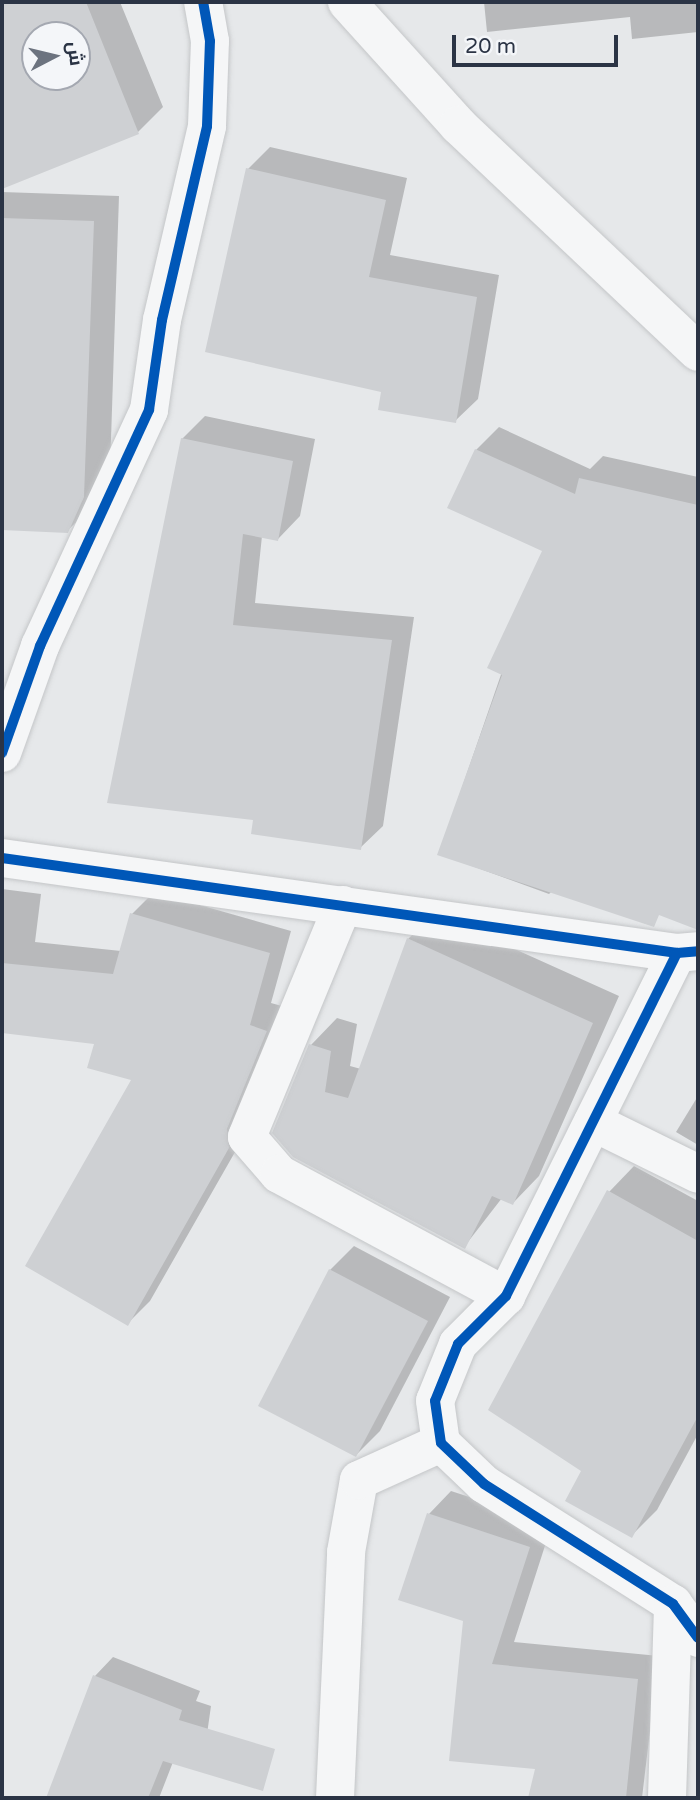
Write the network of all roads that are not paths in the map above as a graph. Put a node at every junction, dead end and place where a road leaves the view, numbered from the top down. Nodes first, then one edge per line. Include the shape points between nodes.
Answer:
1 (203, 2) edge
2 (347, 2) edge
3 (698, 352) edge
4 (2, 754) edge
5 (2, 858) edge
6 (343, 905) junction
7 (688, 952) edge
8 (593, 1122) junction
9 (698, 1174) edge
10 (506, 1296) junction
11 (441, 1443) junction
12 (673, 1604) junction
13 (698, 1638) edge
14 (335, 1798) edge
15 (667, 1798) edge

1 - 4 street via 210,41 207,125 162,320 149,410 40,646
2 - 3 street via 458,125
5 - 6 street
6 - 7 street
6 - 10 street via 247,1137 279,1174
7 - 8 street
8 - 9 street
8 - 10 street
10 - 11 street via 458,1344 436,1401
11 - 12 street via 484,1484
11 - 14 street via 359,1480 346,1552
12 - 13 street
12 - 15 street

